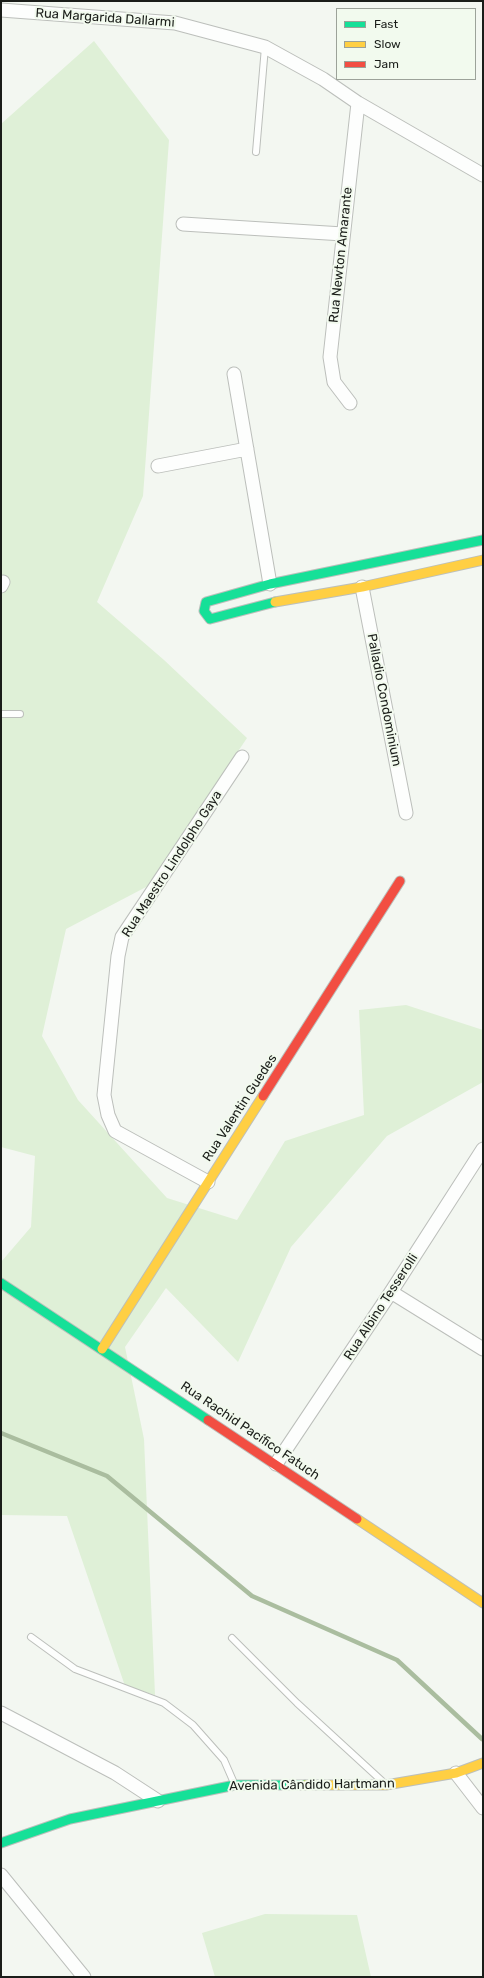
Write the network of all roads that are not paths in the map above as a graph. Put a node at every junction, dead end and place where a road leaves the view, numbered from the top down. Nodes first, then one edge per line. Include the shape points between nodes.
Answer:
1 (1, 10) edge
2 (265, 46) junction
3 (358, 103) junction
4 (256, 152) dead end
5 (483, 175) edge
6 (183, 224) dead end
7 (343, 234) junction
8 (234, 374) dead end
9 (350, 403) dead end
10 (247, 449) junction
11 (158, 466) dead end
12 (483, 540) edge
13 (452, 546) junction
14 (483, 560) edge
15 (456, 564) junction
16 (270, 584) junction
17 (362, 587) junction
18 (1, 714) edge
19 (20, 714) dead end
20 (242, 757) dead end
21 (406, 814) dead end
22 (400, 881) dead end
23 (483, 1148) edge
24 (208, 1182) junction
25 (1, 1284) edge
26 (391, 1292) junction
27 (102, 1349) junction
28 (483, 1349) edge
29 (276, 1464) junction
30 (483, 1603) edge
31 (31, 1637) dead end
32 (232, 1638) dead end
33 (1, 1713) edge
34 (483, 1763) edge
35 (456, 1773) junction
36 (235, 1784) junction
37 (386, 1785) junction
38 (158, 1801) junction
39 (483, 1808) edge
40 (1, 1843) edge
41 (1, 1875) edge
42 (84, 1977) edge

1 - 2 street, Rua Margarida Dallarmi via 175,23
2 - 3 street, Rua Margarida Dallarmi via 323,79
2 - 4 lane
3 - 5 street, Rua Margarida Dallarmi
3 - 7 street, Rua Newton Amarante
6 - 7 street
7 - 9 street, Rua Newton Amarante via 330,356 334,382
8 - 10 street
10 - 11 street
10 - 16 street
12 - 13 street
13 - 15 street
13 - 16 street
14 - 15 street
15 - 17 street
16 - 17 street via 206,602 204,611 210,619 274,602
17 - 21 street, Palladio Condominium
18 - 19 lane
20 - 24 street, Rua Maestro Lindolpho Gaya via 122,937 104,1095 108,1115 115,1131
22 - 24 street, Rua Valentin Guedes
23 - 26 street, Rua Albino Tesserolli
24 - 27 street, Rua Valentin Guedes
25 - 27 street, Rua Rachid Pacífico Fatuch
26 - 28 street
26 - 29 street, Rua Albino Tesserolli
27 - 29 street, Rua Rachid Pacífico Fatuch
29 - 30 street, Rua Rachid Pacífico Fatuch
31 - 36 lane via 75,1669 164,1703 193,1725 224,1760
32 - 37 lane via 297,1703
33 - 38 street via 115,1773
34 - 35 street, Avenida Cândido Hartmann
35 - 37 street, Avenida Cândido Hartmann
35 - 39 street
36 - 37 street, Avenida Cândido Hartmann
36 - 38 street, Avenida Cândido Hartmann
38 - 40 street, Avenida Cândido Hartmann via 70,1818
41 - 42 street

